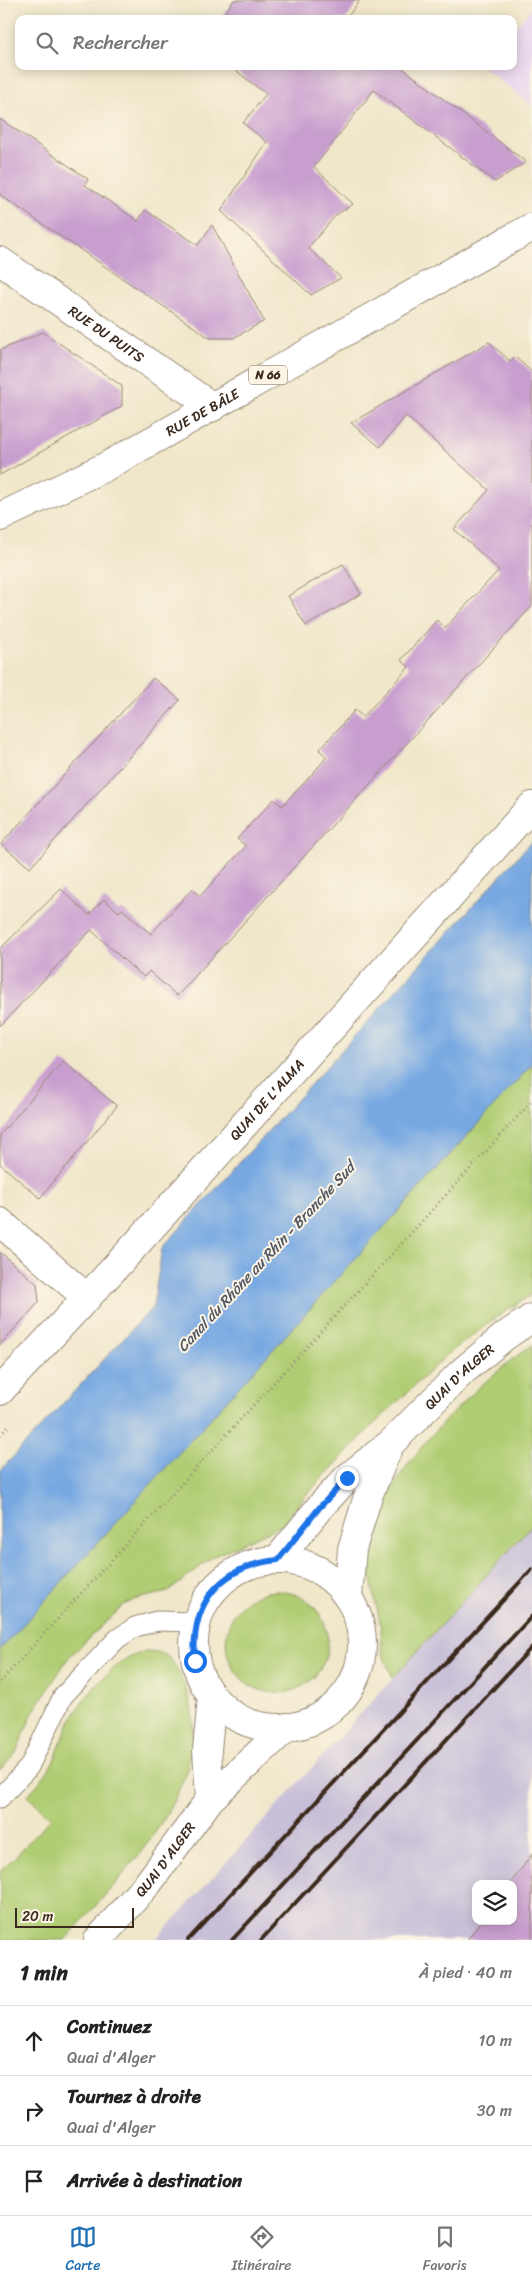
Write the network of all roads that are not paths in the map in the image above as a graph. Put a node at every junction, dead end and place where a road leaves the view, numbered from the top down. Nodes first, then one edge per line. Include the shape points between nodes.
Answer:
1 (532, 227) edge
2 (0, 261) edge
3 (213, 407) junction
4 (0, 517) edge
5 (532, 806) edge
6 (0, 1222) edge
7 (87, 1298) junction
8 (532, 1318) edge
9 (0, 1391) edge
10 (391, 1443) junction
11 (278, 1560) junction
12 (348, 1597) junction
13 (196, 1622) junction
14 (212, 1697) junction
15 (287, 1727) junction
16 (0, 1798) edge
17 (210, 1800) junction
18 (98, 1940) edge

1 - 3 main road, RUE DE BÂLE / N 66
2 - 3 main road, RUE DU PUITS
3 - 4 main road, RUE DE BÂLE / N 66 via 105,467
5 - 7 main road, QUAI DE L'ALMA
6 - 7 main road
7 - 9 main road, QUAI DE L'ALMA
8 - 10 main road, QUAI D'ALGER via 463,1370
10 - 11 main road, QUAI D'ALGER via 347,1478
10 - 12 main road, QUAI D'ALGER via 368,1496 352,1549
11 - 12 main road, QUAI D'ALGER via 298,1562 318,1570
11 - 13 main road, QUAI D'ALGER via 260,1562 227,1577 213,1590
12 - 15 main road, QUAI D'ALGER via 362,1638 354,1679 342,1698 326,1712 308,1722
13 - 14 main road, QUAI D'ALGER via 195,1661
13 - 16 lane via 157,1621 136,1627 117,1639 63,1696 29,1767
14 - 15 main road, QUAI D'ALGER via 246,1722
14 - 17 main road via 207,1750
15 - 17 main road, QUAI D'ALGER
17 - 18 main road, QUAI D'ALGER via 149,1882

